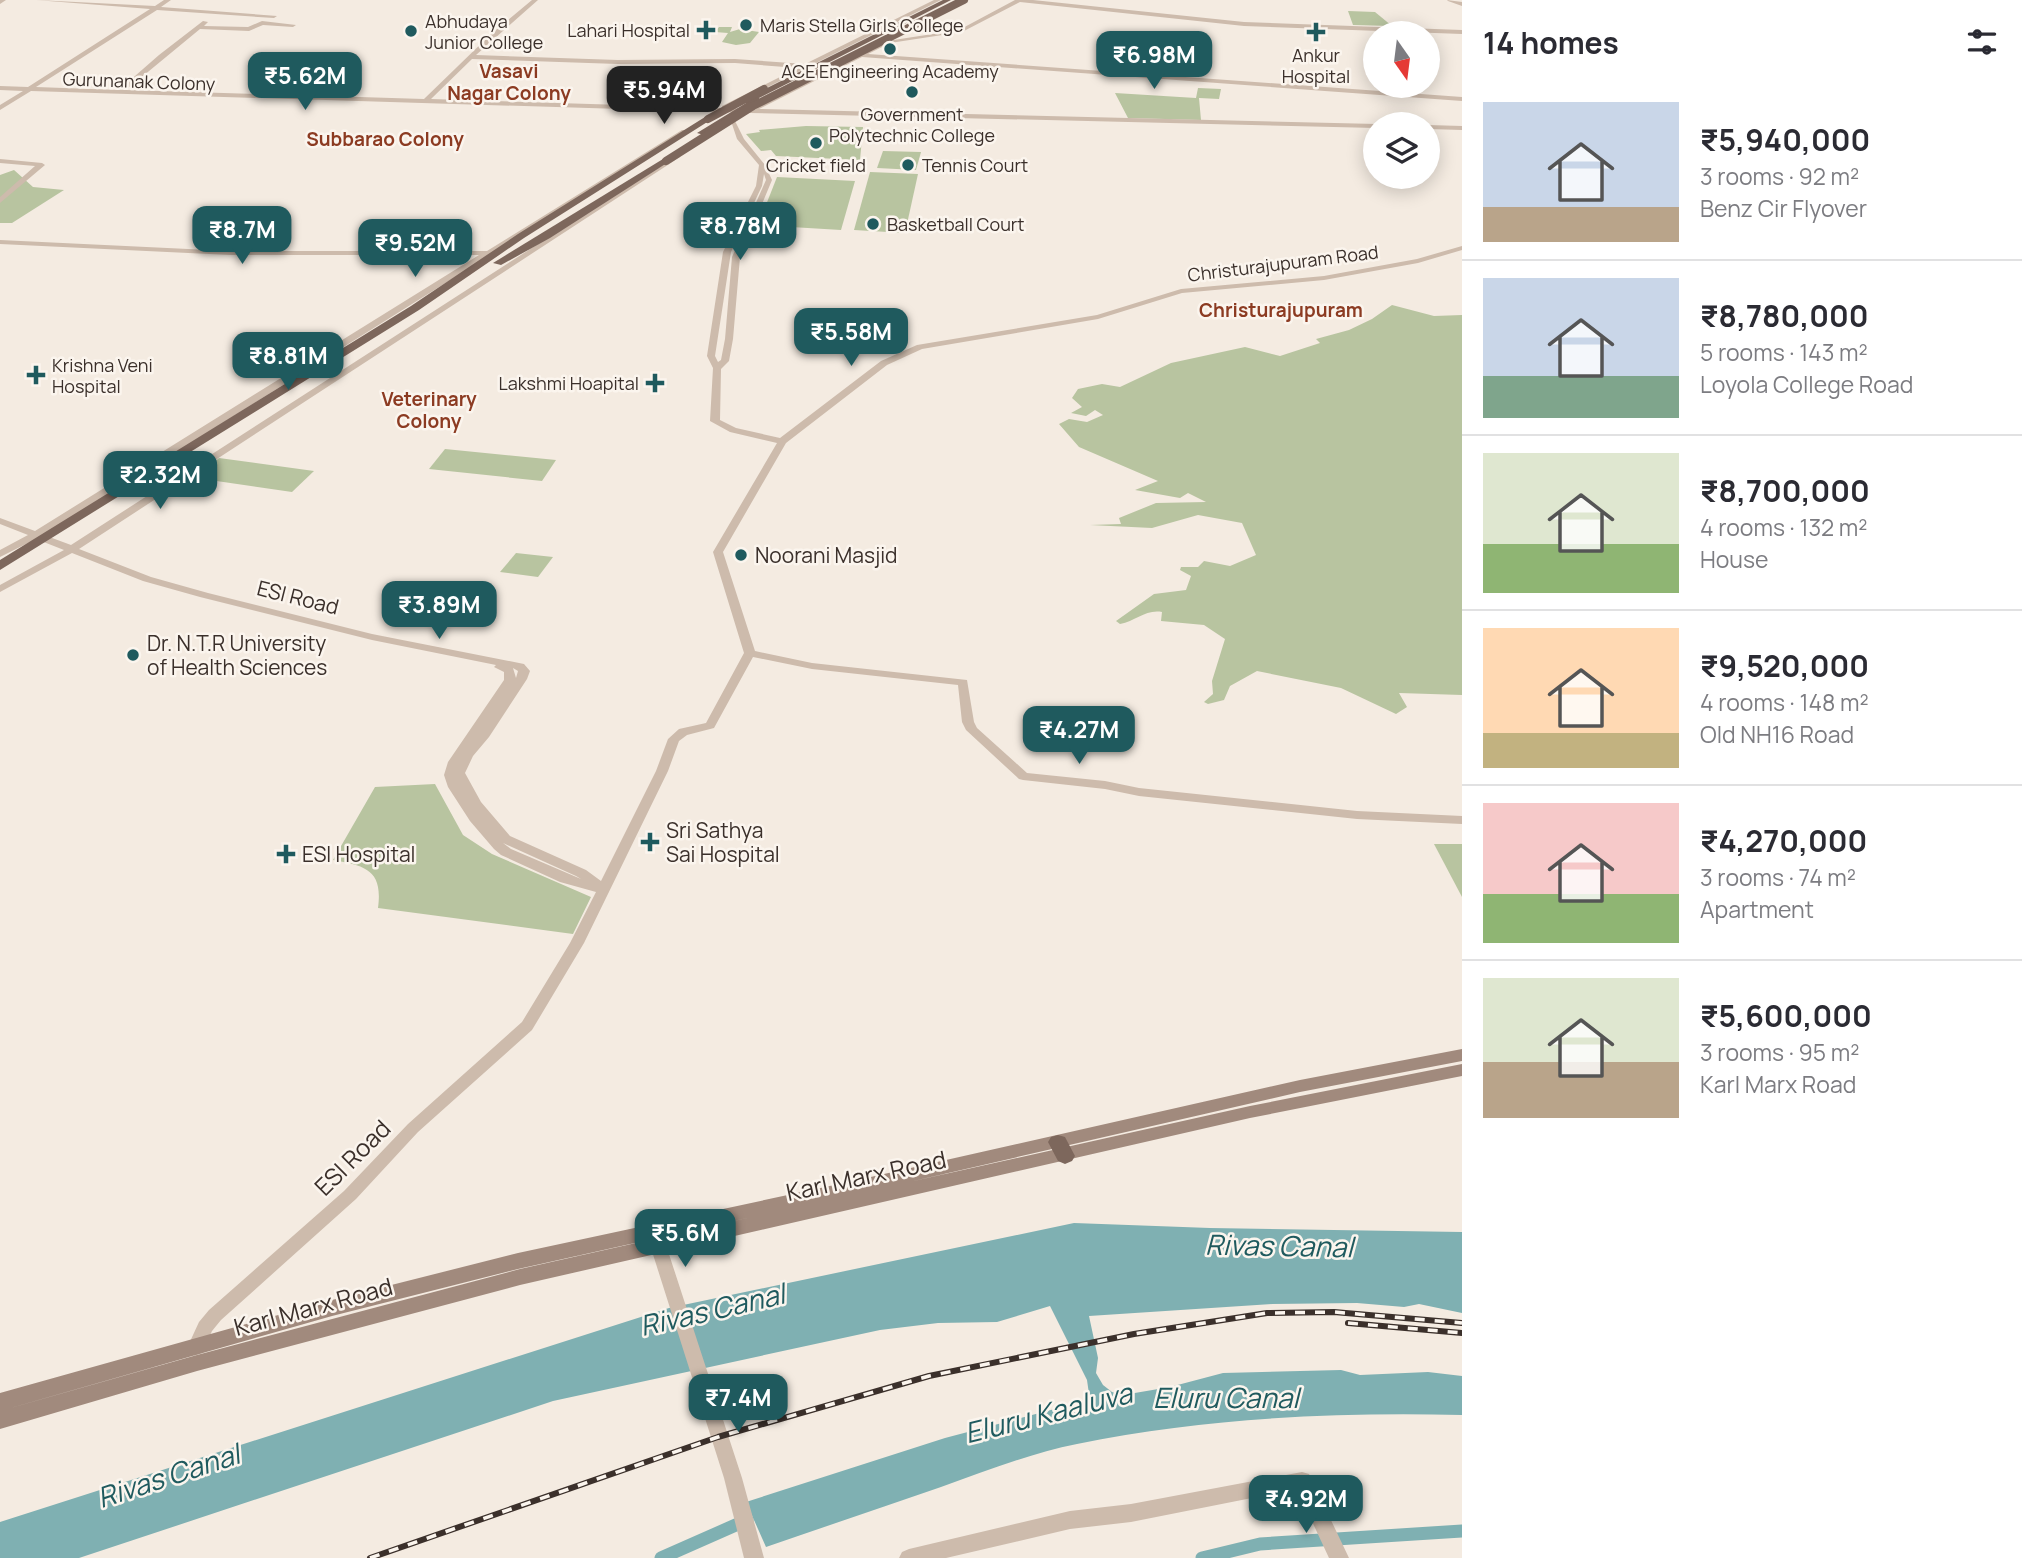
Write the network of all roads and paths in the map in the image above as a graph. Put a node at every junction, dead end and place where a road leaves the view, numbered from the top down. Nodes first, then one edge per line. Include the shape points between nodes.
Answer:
1 (39, 0) edge
2 (50, 0) edge
3 (168, 0) edge
4 (175, 0) edge
5 (535, 0) edge
6 (541, 0) edge
7 (938, 0) edge
8 (946, 0) edge
9 (957, 0) edge
10 (965, 0) edge
11 (1018, 0) edge
12 (1030, 0) edge
13 (1450, 0) edge
14 (1462, 4) edge
15 (157, 9) junction
16 (220, 12) junction
17 (275, 15) dead end
18 (293, 25) dead end
19 (202, 27) junction
20 (1462, 31) edge
21 (889, 42) junction
22 (848, 54) junction
23 (860, 55) junction
24 (471, 57) junction
25 (479, 57) junction
26 (803, 66) junction
27 (815, 67) junction
28 (0, 89) edge
29 (31, 90) junction
30 (120, 92) junction
31 (178, 95) junction
32 (1462, 99) edge
33 (430, 103) junction
34 (0, 108) edge
35 (749, 112) junction
36 (724, 114) junction
37 (1363, 127) edge
38 (1440, 128) edge
39 (1462, 128) edge
40 (0, 161) edge
41 (39, 166) junction
42 (761, 167) junction
43 (0, 192) edge
44 (0, 201) edge
45 (0, 242) edge
46 (1462, 248) edge
47 (486, 257) junction
48 (503, 260) junction
49 (401, 306) junction
50 (392, 323) junction
51 (717, 368) junction
52 (782, 441) junction
53 (0, 521) edge
54 (0, 528) edge
55 (42, 541) junction
56 (67, 551) junction
57 (0, 554) edge
58 (0, 566) edge
59 (0, 573) edge
60 (0, 589) edge
61 (750, 653) junction
62 (1462, 820) edge
63 (604, 890) junction
64 (1462, 1055) edge
65 (1462, 1070) edge
66 (1062, 1149) junction
67 (718, 1224) junction
68 (658, 1245) junction
69 (501, 1274) junction
70 (333, 1317) junction
71 (196, 1349) junction
72 (7, 1409) edge
73 (1338, 1555) edge
74 (754, 1558) edge
75 (909, 1558) edge

1 - 15 street
2 - 15 street
3 - 15 street
4 - 15 street
5 - 24 street
6 - 25 street
7 - 26 street
8 - 27 main road
8 - 36 main road, bridge via 745,98
9 - 22 main road
10 - 21 street
10 - 48 main road, bridge via 753,106
11 - 20 street via 1244,24
11 - 21 street via 961,31
12 - 20 street via 1250,23
13 - 14 street
15 - 16 street
15 - 29 street
16 - 17 street
16 - 19 street
18 - 19 street
19 - 30 street
21 - 23 street
22 - 23 street
22 - 36 main road
23 - 32 street
23 - 35 street
24 - 25 street
24 - 33 street
25 - 26 street
25 - 33 street
26 - 27 street
26 - 36 street
27 - 36 main road
28 - 29 street, Gurunanak Colony
29 - 30 street, Gurunanak Colony
29 - 31 street, Gurunanak Colony
29 - 34 street
30 - 31 street, Gurunanak Colony
31 - 33 street, Gurunanak Colony
33 - 36 street, Gurunanak Colony
35 - 36 street
35 - 36 street, Gurunanak Colony
35 - 37 street, Gurunanak Colony
36 - 42 street
36 - 47 main road
36 - 47 main road
36 - 48 main road
36 - 56 street via 410,331
38 - 39 street
40 - 41 street via 43,163
41 - 43 street
41 - 44 street
42 - 51 street via 754,198 727,252 711,356
42 - 51 street via 769,180 736,257 729,339
45 - 47 street via 230,253
46 - 52 street, Christurajupuram Road via 1324,278 1181,291 1098,317 920,347 884,363
47 - 49 street
47 - 50 main road
48 - 55 main road
49 - 50 street
49 - 55 street
50 - 55 main road
51 - 52 street via 715,421
52 - 61 street, Christurajupuram Road via 719,552
53 - 55 street
54 - 55 street
55 - 56 street, ESI Road
55 - 57 street
55 - 58 main road
55 - 59 main road
56 - 60 street
56 - 63 street, ESI Road via 164,590 325,634 509,670 510,680 454,762 451,780 506,852 565,879
61 - 62 street via 811,666 963,682 972,730 1023,776 1357,815
61 - 63 street via 710,726 683,732 674,739
63 - 71 street, ESI Road via 527,1026 413,1128 350,1195 215,1315
64 - 66 main road, Karl Marx Road via 1300,1086
65 - 66 main road, Karl Marx Road
66 - 67 main road, Karl Marx Road
67 - 68 main road, Karl Marx Road
67 - 69 main road, Karl Marx Road
68 - 69 main road, Karl Marx Road
68 - 74 street
69 - 70 main road, Karl Marx Road
70 - 71 main road, Karl Marx Road
70 - 72 main road, Karl Marx Road
71 - 72 main road, Karl Marx Road
73 - 75 street via 1302,1480 1070,1520

